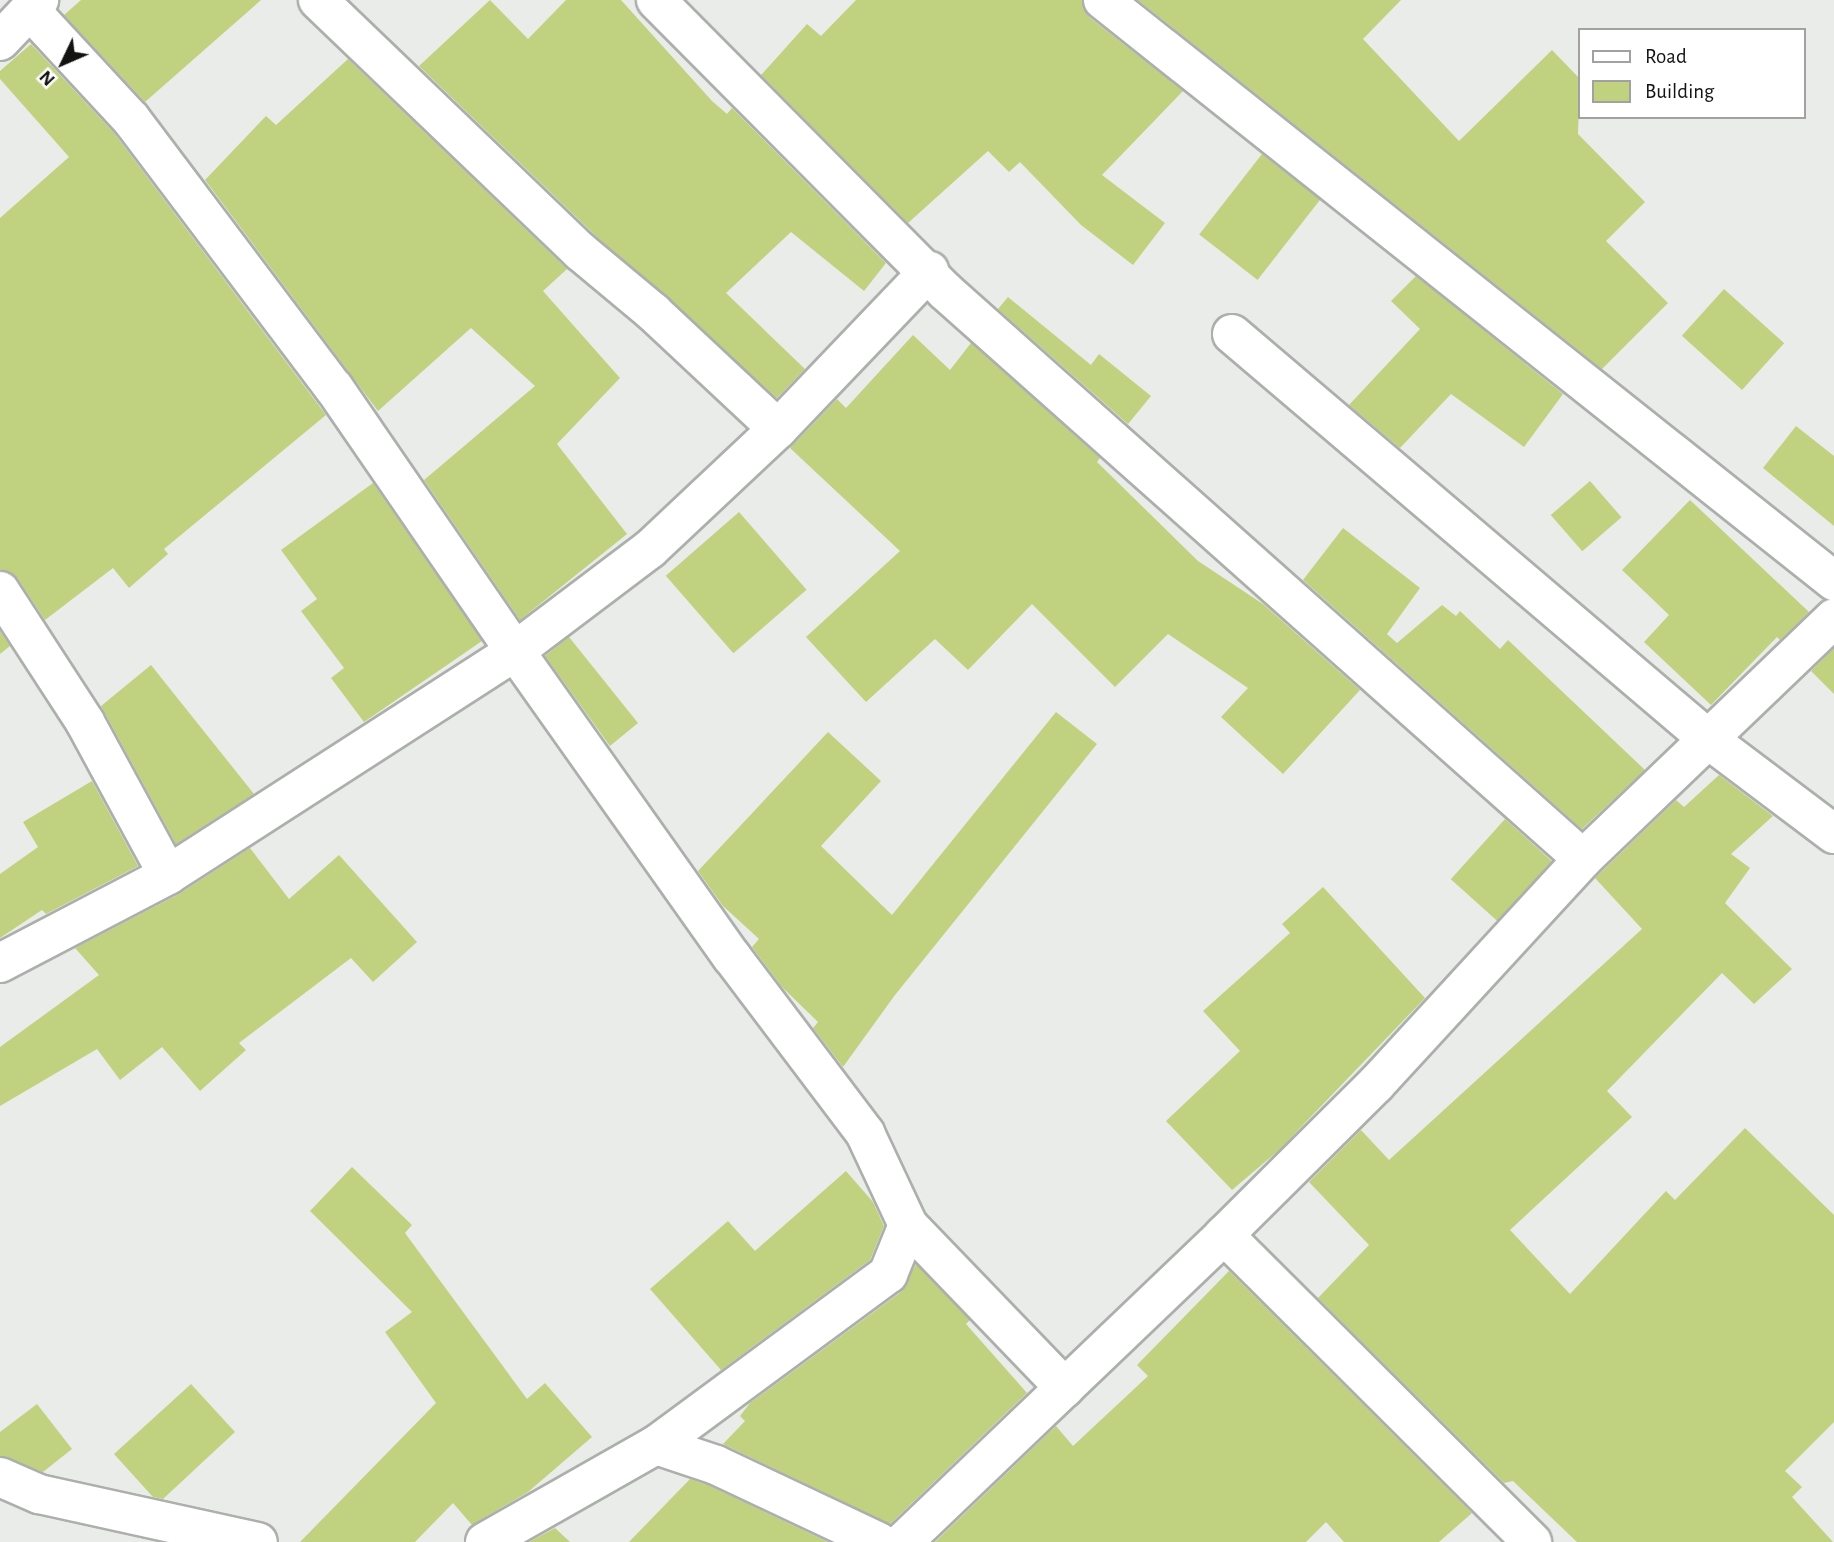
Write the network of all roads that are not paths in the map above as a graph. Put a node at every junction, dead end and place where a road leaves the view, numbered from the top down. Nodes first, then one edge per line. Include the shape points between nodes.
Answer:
1 (318, 0) edge
2 (656, 0) edge
3 (1103, 0) edge
4 (35, 5) edge
5 (0, 41) edge
6 (929, 271) junction
7 (1232, 334) dead end
8 (778, 429) junction
9 (1834, 581) edge
10 (0, 591) edge
11 (1834, 618) edge
12 (515, 651) junction
13 (1708, 740) junction
14 (1834, 834) edge
15 (1583, 859) junction
16 (168, 876) junction
17 (0, 963) edge
18 (908, 1225) junction
19 (1224, 1235) junction
20 (1065, 1388) junction
21 (656, 1445) junction
22 (0, 1477) edge
23 (258, 1542) edge
24 (485, 1542) edge
25 (879, 1542) edge
26 (903, 1542) edge
27 (1532, 1542) edge

1 - 8 street via 582,252
2 - 6 street
3 - 9 street
4 - 5 street
4 - 12 street via 131,119 334,388
6 - 8 street
6 - 15 street via 944,291
7 - 13 street
8 - 12 street via 650,549
10 - 16 street via 85,722
11 - 13 street
12 - 16 street
12 - 18 street via 732,957 865,1133
13 - 14 street
13 - 15 street
15 - 19 street via 1376,1084
16 - 17 street
18 - 20 street
18 - 21 street via 888,1274
19 - 20 street
19 - 27 street
20 - 26 street
21 - 24 street
21 - 25 street via 716,1465
22 - 23 street via 39,1494

